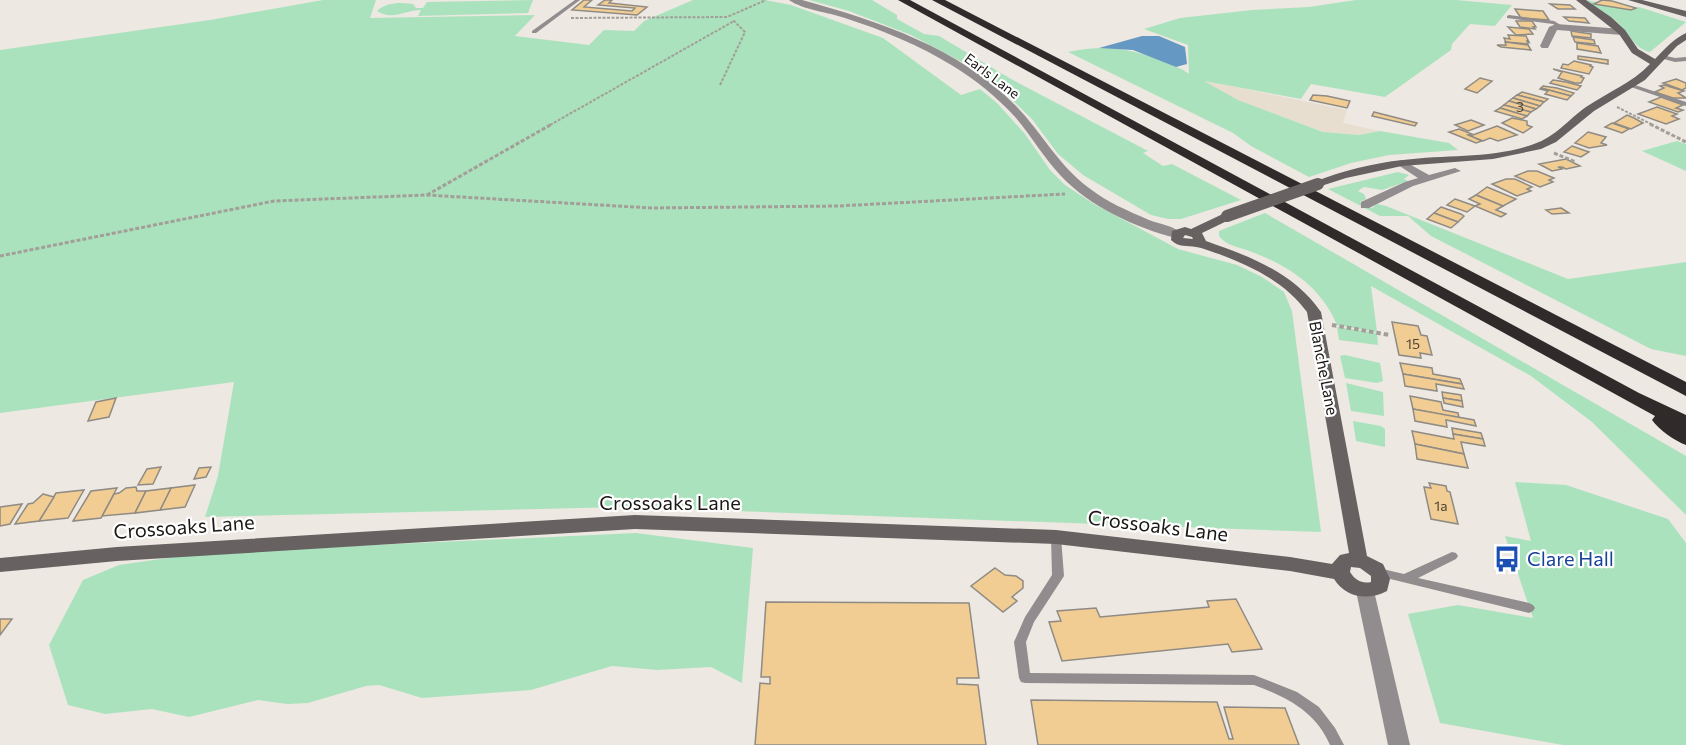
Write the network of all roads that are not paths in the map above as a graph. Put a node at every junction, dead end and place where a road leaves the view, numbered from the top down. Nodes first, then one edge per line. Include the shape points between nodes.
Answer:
1 (578, 0) edge
2 (794, 0) edge
3 (903, 0) edge
4 (937, 0) edge
5 (1580, 0) edge
6 (1632, 0) edge
7 (1686, 14) edge
8 (1509, 18) dead end
9 (1561, 27) junction
10 (534, 32) dead end
11 (1622, 32) junction
12 (1686, 36) edge
13 (1545, 46) dead end
14 (1686, 59) edge
15 (1659, 60) junction
16 (1630, 86) junction
17 (1686, 104) edge
18 (1402, 163) junction
19 (1455, 171) dead end
20 (1428, 179) junction
21 (1365, 205) dead end
22 (1176, 234) joint
23 (1196, 238) junction
24 (1686, 390) edge
25 (1632, 397) junction
26 (1686, 423) edge
27 (1686, 438) edge
28 (1056, 537) junction
29 (1452, 556) dead end
30 (1359, 560) junction
31 (0, 565) edge
32 (1378, 572) junction
33 (1339, 573) junction
34 (1405, 579) junction
35 (1365, 591) junction
36 (1529, 608) dead end
37 (1337, 745) edge
38 (1399, 745) edge

1 - 10 lane
2 - 22 street, Earls Lane via 883,28 975,77 1003,98 1066,175 1130,215
3 - 25 highway
4 - 24 highway
5 - 11 street
6 - 7 street
8 - 9 lane
9 - 11 street
9 - 13 street via 1552,29
11 - 15 street via 1635,51
12 - 15 street
14 - 15 lane
15 - 16 street via 1648,74
16 - 17 lane
16 - 18 street via 1601,102 1552,140 1528,150
18 - 20 street
18 - 23 street, bridge via 1343,175 1227,216 1202,227
19 - 20 street
20 - 21 street
22 - 23 street, Blanche Lane via 1177,240 1184,243
23 - 30 street, Blanche Lane via 1290,283 1314,312
25 - 26 highway
25 - 27 highway
28 - 31 street, Crossoaks Lane via 635,522 117,554
28 - 33 street, Crossoaks Lane
28 - 37 lane via 1058,576 1029,620 1020,642 1025,678 1254,680 1286,691 1317,711
29 - 34 lane
30 - 32 street
30 - 33 street via 1343,562
32 - 34 lane
32 - 35 street via 1380,586
33 - 35 street via 1352,586
34 - 36 lane
35 - 38 street

